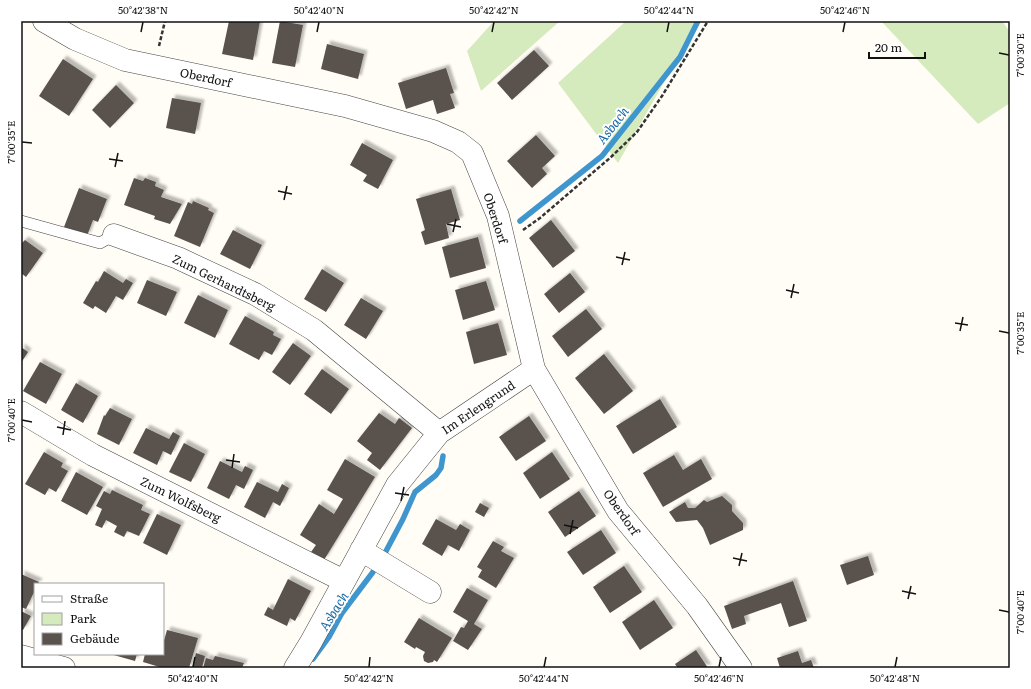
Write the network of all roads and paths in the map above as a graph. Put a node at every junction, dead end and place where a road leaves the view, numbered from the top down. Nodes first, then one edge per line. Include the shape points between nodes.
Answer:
1 (44, 21) edge
2 (165, 21) edge
3 (708, 21) edge
4 (153, 66) junction
5 (21, 221) edge
6 (114, 235) joint
7 (504, 243) junction
8 (534, 369) junction
9 (21, 412) edge
10 (439, 433) junction
11 (361, 550) junction
12 (344, 581) junction
13 (430, 592) dead end
14 (21, 656) edge
15 (64, 668) edge
16 (295, 668) edge
17 (741, 668) edge

1 - 4 street, Oberdorf via 75,39 125,60
2 - 4 path
3 - 7 path via 662,96 636,132 611,158 540,218
4 - 7 street, Oberdorf via 345,106 433,131 458,142 472,153 498,216
5 - 6 lane via 100,243
6 - 10 street, Zum Gerhardtsberg via 178,258 255,294 314,330
7 - 8 street, Oberdorf
8 - 10 street, Im Erlengrund
8 - 17 street, Oberdorf via 618,511 697,606
9 - 12 street, Zum Wolfsberg via 93,455
10 - 11 street, Im Erlengrund via 397,485
11 - 12 street, Im Erlengrund
11 - 13 street
12 - 16 street, Im Erlengrund
14 - 15 street

